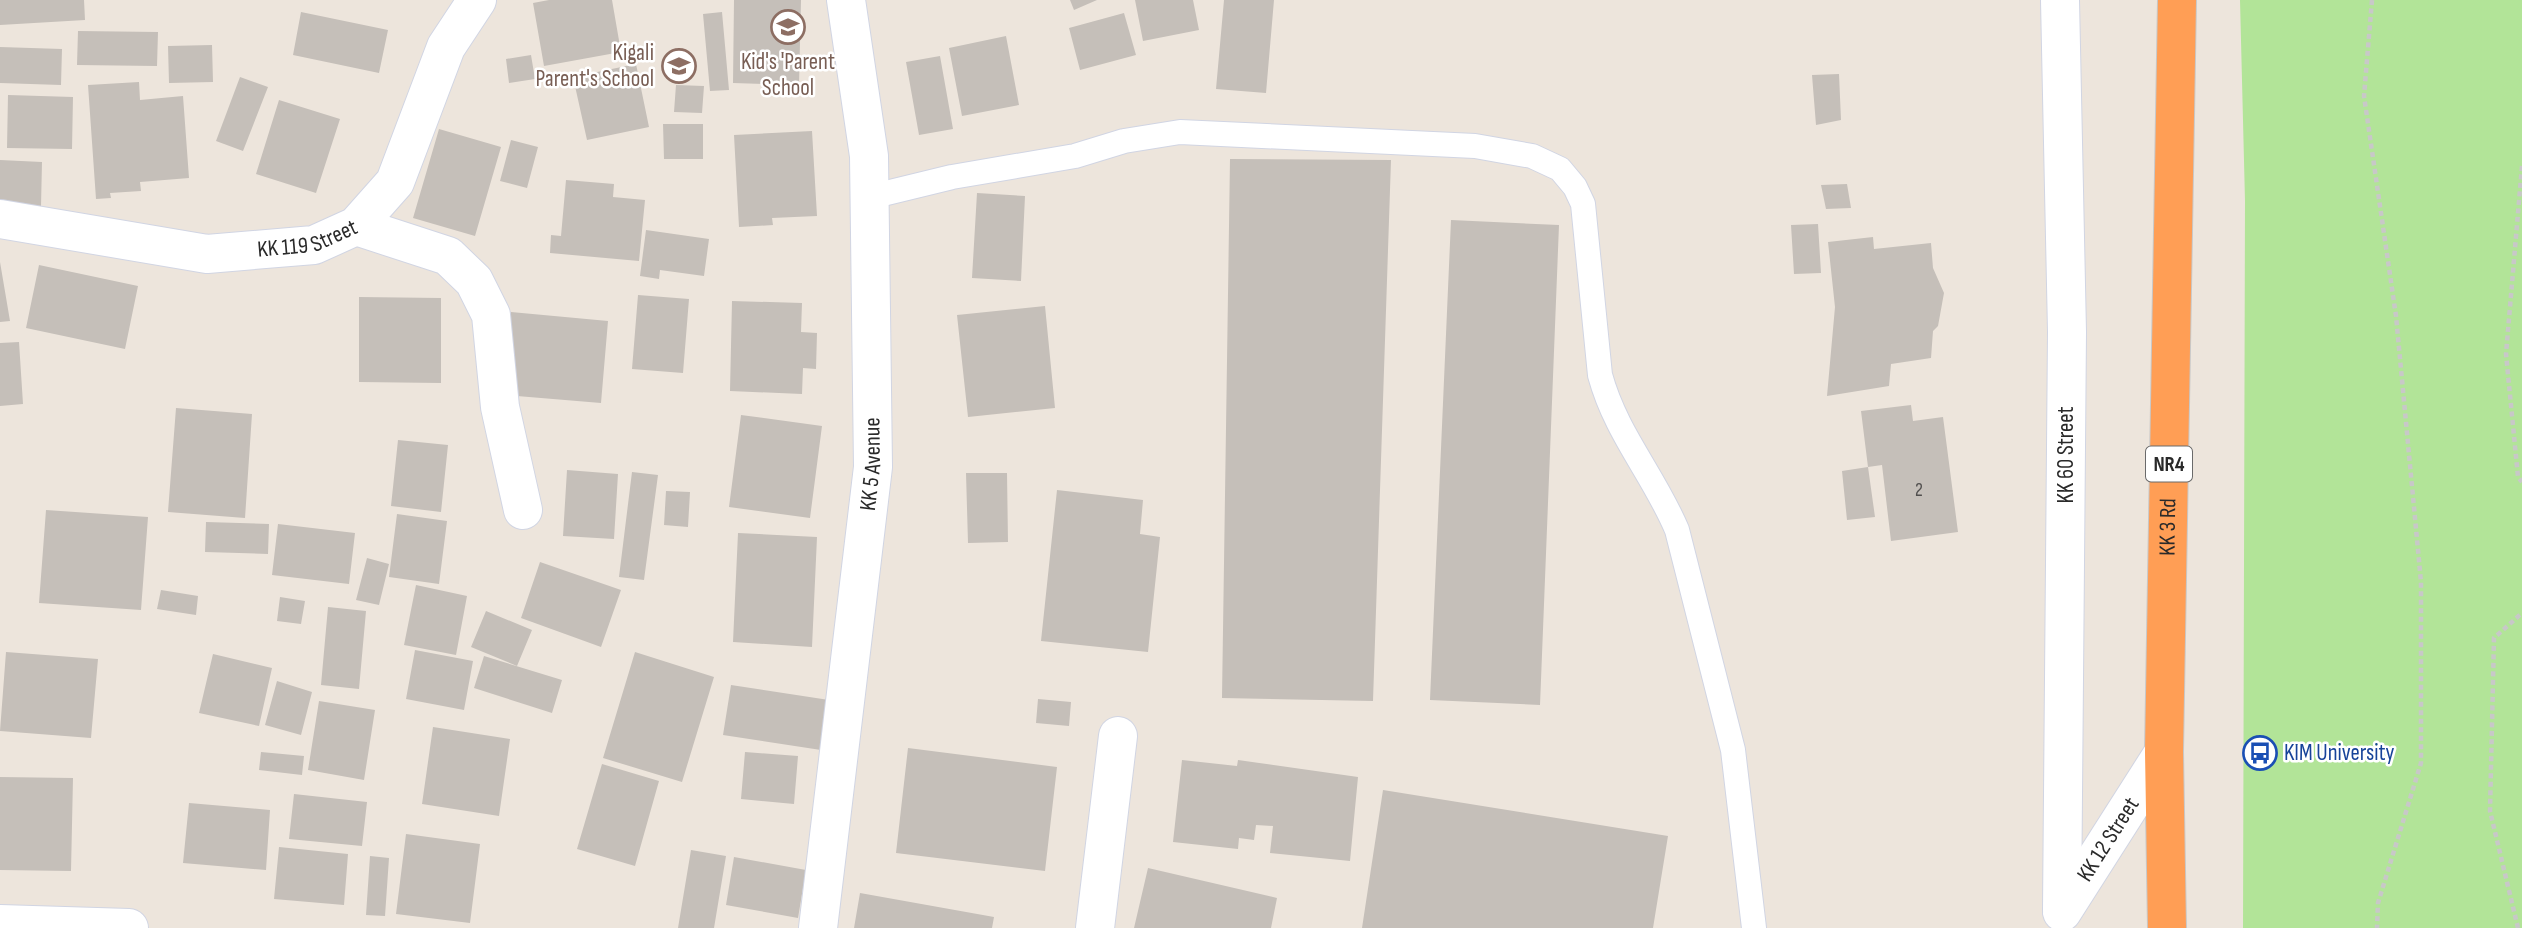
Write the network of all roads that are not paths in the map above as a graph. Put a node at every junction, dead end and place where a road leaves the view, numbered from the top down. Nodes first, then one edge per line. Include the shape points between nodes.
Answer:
1 (477, 0) edge
2 (846, 0) edge
3 (2060, 0) edge
4 (2177, 0) edge
5 (870, 198) junction
6 (0, 219) edge
7 (356, 226) junction
8 (523, 510) dead end
9 (1118, 736) dead end
10 (2164, 752) junction
11 (2061, 919) edge
12 (0, 925) edge
13 (129, 928) edge
14 (818, 928) edge
15 (1095, 928) edge
16 (1754, 928) edge
17 (2167, 928) edge

1 - 7 street, KK 119 Street via 446,47 395,182
2 - 5 street, KK 5 Avenue via 869,156
3 - 11 street, KK 60 Street via 2067,332
4 - 10 highway, KK 3 Rd / NR4
5 - 14 street, KK 5 Avenue via 873,467
5 - 16 lane via 1180,132 1475,146 1532,156 1560,169 1583,204 1600,375 1607,399 1616,423 1667,505 1687,569 1733,750
6 - 7 street, KK 119 Street via 206,254 314,244
7 - 8 street via 448,256 474,281 491,315 500,407
9 - 15 street
10 - 11 street, KK 12 Street
10 - 17 highway, KK 3 Rd / NR4
12 - 13 street

